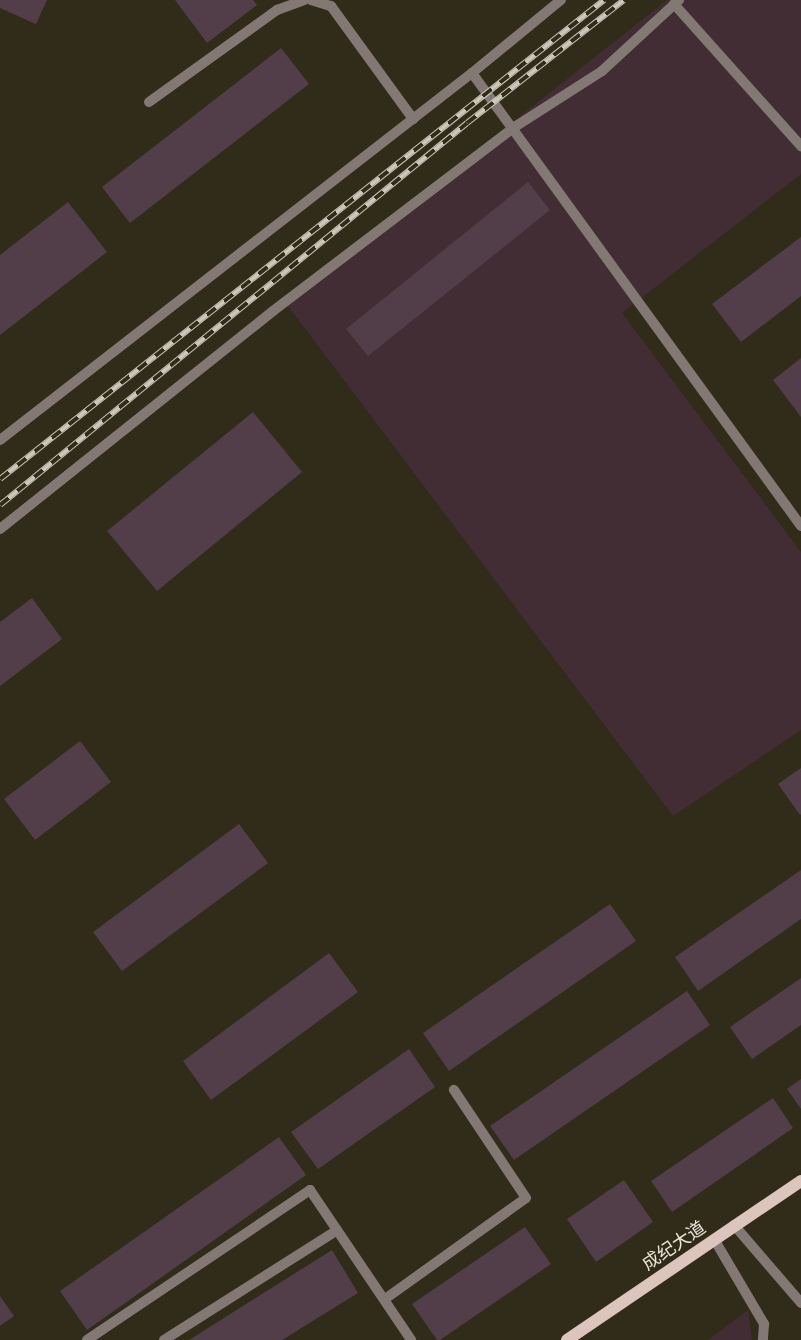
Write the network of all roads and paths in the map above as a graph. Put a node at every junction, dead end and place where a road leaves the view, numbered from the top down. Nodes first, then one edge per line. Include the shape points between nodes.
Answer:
1 (304, 0) edge
2 (310, 0) edge
3 (561, 0) edge
4 (676, 2) edge
5 (472, 73) junction
6 (149, 102) dead end
7 (413, 119) junction
8 (513, 128) junction
9 (801, 146) edge
10 (0, 440) edge
11 (801, 526) edge
12 (0, 529) edge
13 (454, 1090) dead end
14 (801, 1181) edge
15 (734, 1225) junction
16 (337, 1230) junction
17 (714, 1239) junction
18 (385, 1299) junction
19 (801, 1303) edge
20 (88, 1340) edge
21 (164, 1340) edge
22 (411, 1340) edge
23 (567, 1340) edge
24 (764, 1340) edge

1 - 6 street via 277,10
2 - 7 street via 331,6
3 - 5 street
4 - 8 street via 602,71
4 - 9 street
5 - 7 street
5 - 8 street
7 - 10 street
8 - 11 street
8 - 12 street via 273,311
13 - 18 street via 526,1198
14 - 15 main road, 成纪大道
15 - 17 main road, 成纪大道
15 - 19 street
16 - 18 street
16 - 20 street via 310,1190
16 - 21 street
17 - 23 main road, 成纪大道
17 - 24 street via 764,1324
18 - 22 street

